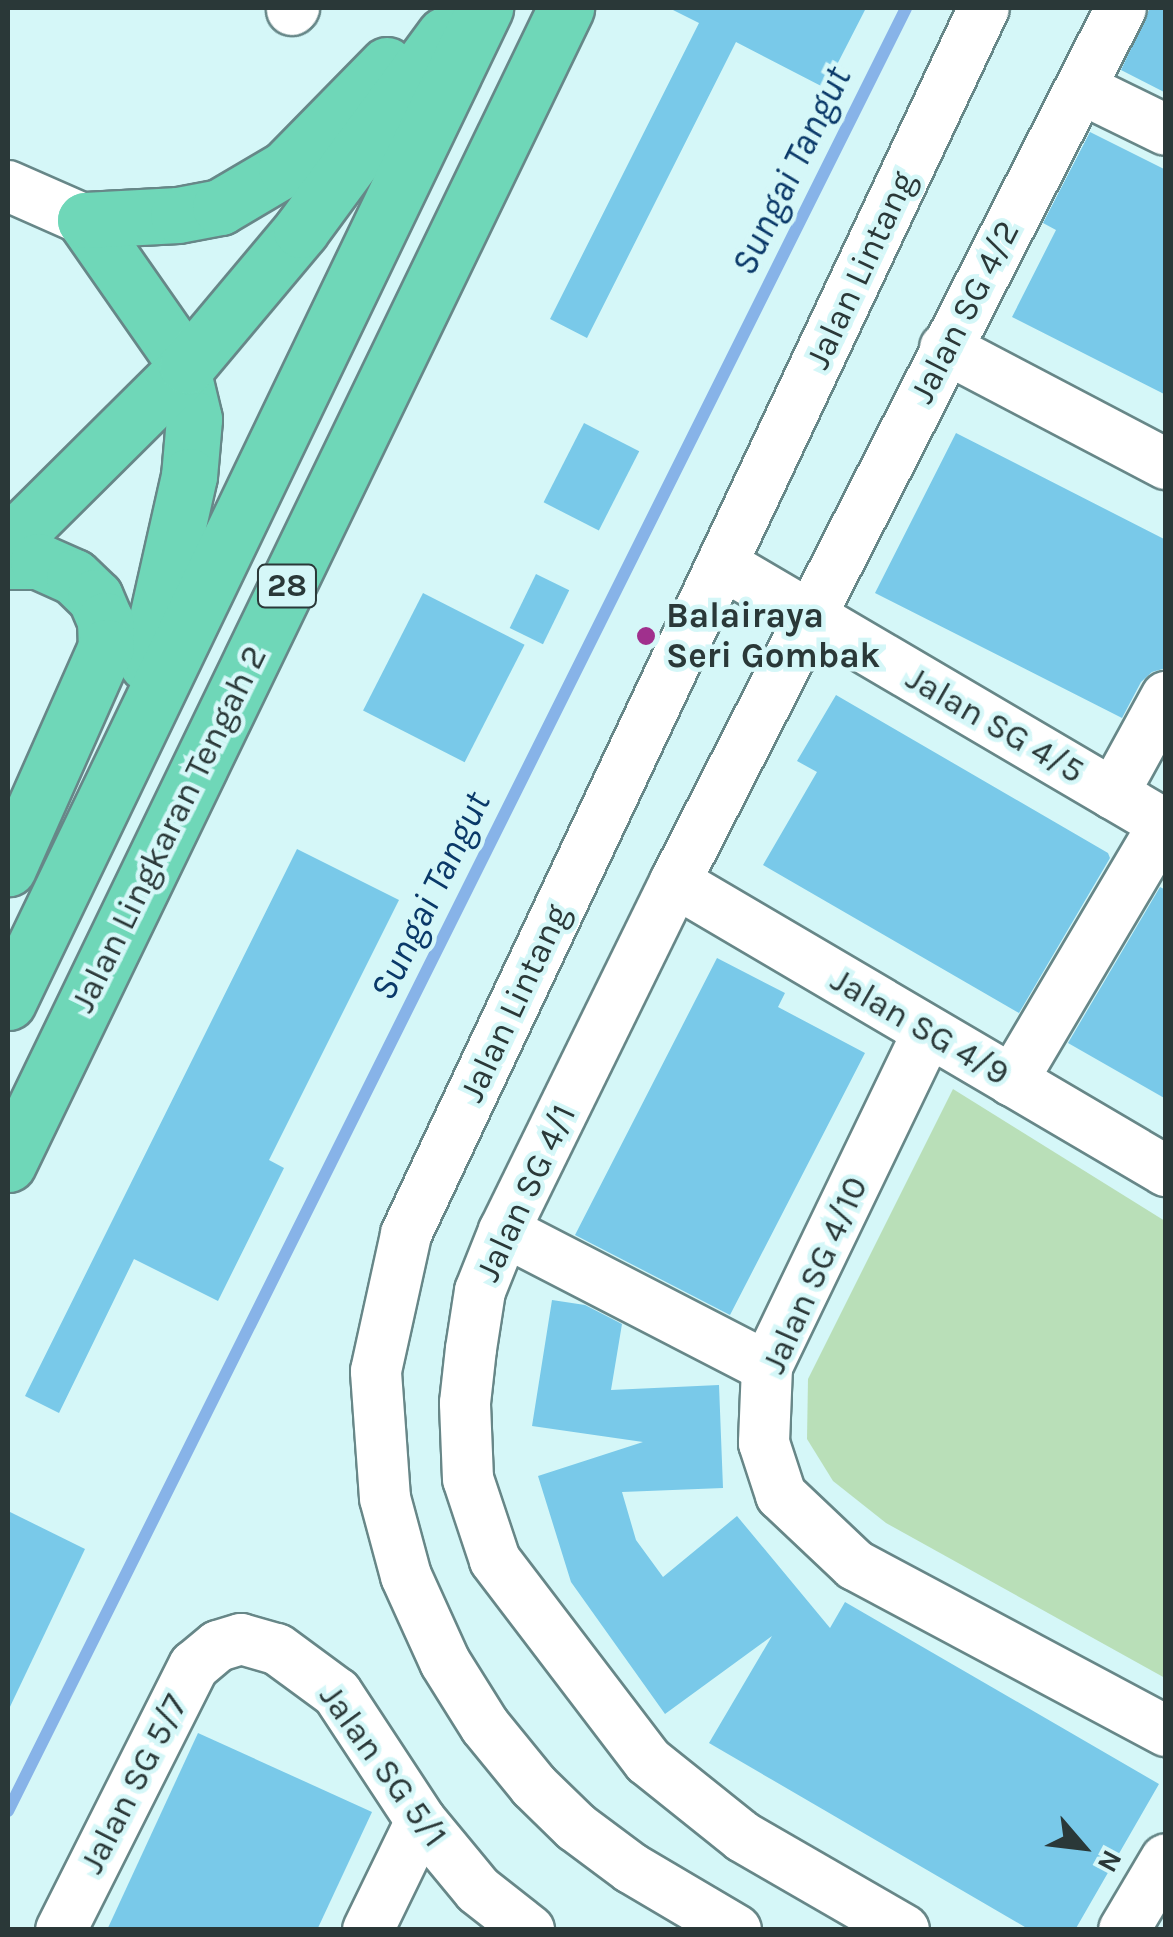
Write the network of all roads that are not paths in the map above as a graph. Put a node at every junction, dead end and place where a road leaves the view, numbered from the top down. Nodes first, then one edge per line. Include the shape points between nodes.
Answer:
1 (444, 8) edge
2 (464, 8) edge
3 (485, 8) edge
4 (566, 8) edge
5 (984, 8) edge
6 (1121, 8) edge
7 (1082, 88) junction
8 (1166, 130) edge
9 (8, 186) edge
10 (85, 220) junction
11 (945, 348) junction
12 (187, 366) junction
13 (1166, 464) edge
14 (8, 544) edge
15 (8, 560) edge
16 (722, 564) junction
17 (810, 616) junction
18 (1166, 697) edge
19 (132, 740) junction
20 (1113, 794) junction
21 (1165, 825) edge
22 (8, 868) edge
23 (675, 882) junction
24 (8, 1002) edge
25 (928, 1032) junction
26 (1012, 1081) junction
27 (8, 1164) edge
28 (1166, 1171) edge
29 (504, 1231) junction
30 (767, 1366) junction
31 (218, 1646) joint
32 (1166, 1731) edge
33 (420, 1822) junction
34 (1166, 1859) edge
35 (61, 1930) edge
36 (368, 1930) edge
37 (529, 1930) edge
38 (736, 1930) edge
39 (904, 1930) edge
40 (1124, 1930) edge

1 - 10 highway via 286,168 236,198 178,215
2 - 12 highway via 301,230
3 - 19 highway, Jalan Lingkaran Tengah 2 / 28
4 - 27 highway, Jalan Lingkaran Tengah 2 / 28
5 - 16 street, Jalan Lintang
6 - 7 street, Jalan SG 4/2
7 - 8 street
7 - 11 street, Jalan SG 4/2
9 - 10 street
10 - 12 highway
11 - 13 street
11 - 17 street, Jalan SG 4/2
12 - 14 highway
12 - 19 highway via 194,419 189,476
15 - 22 highway via 38,561 74,577 96,597 106,620 106,648
16 - 17 street, Jalan SG 4/5
16 - 38 street, Jalan Lintang via 406,1234 380,1339 376,1400 385,1498 406,1576 444,1662 486,1726 576,1827 630,1868
17 - 20 street, Jalan SG 4/5
17 - 23 street, Jalan SG 4/1
18 - 20 street
19 - 24 highway, Jalan Lingkaran Tengah 2 / 28
20 - 21 street, Jalan SG 4/5
21 - 26 street
23 - 25 street, Jalan SG 4/9
23 - 29 street, Jalan SG 4/1
25 - 26 street, Jalan SG 4/9
25 - 30 street, Jalan SG 4/10
26 - 28 street, Jalan SG 4/9
29 - 30 street
29 - 39 street, Jalan SG 4/1 via 480,1291 465,1403 468,1479 495,1560 648,1761 743,1837
30 - 32 street, Jalan SG 4/10 via 764,1444 781,1495 855,1565
31 - 33 street, Jalan SG 5/1 via 241,1639 277,1648 338,1693
31 - 35 street, Jalan SG 5/7 via 194,1666
33 - 36 street
33 - 37 street, Jalan SG 5/1 via 478,1890
34 - 40 street

